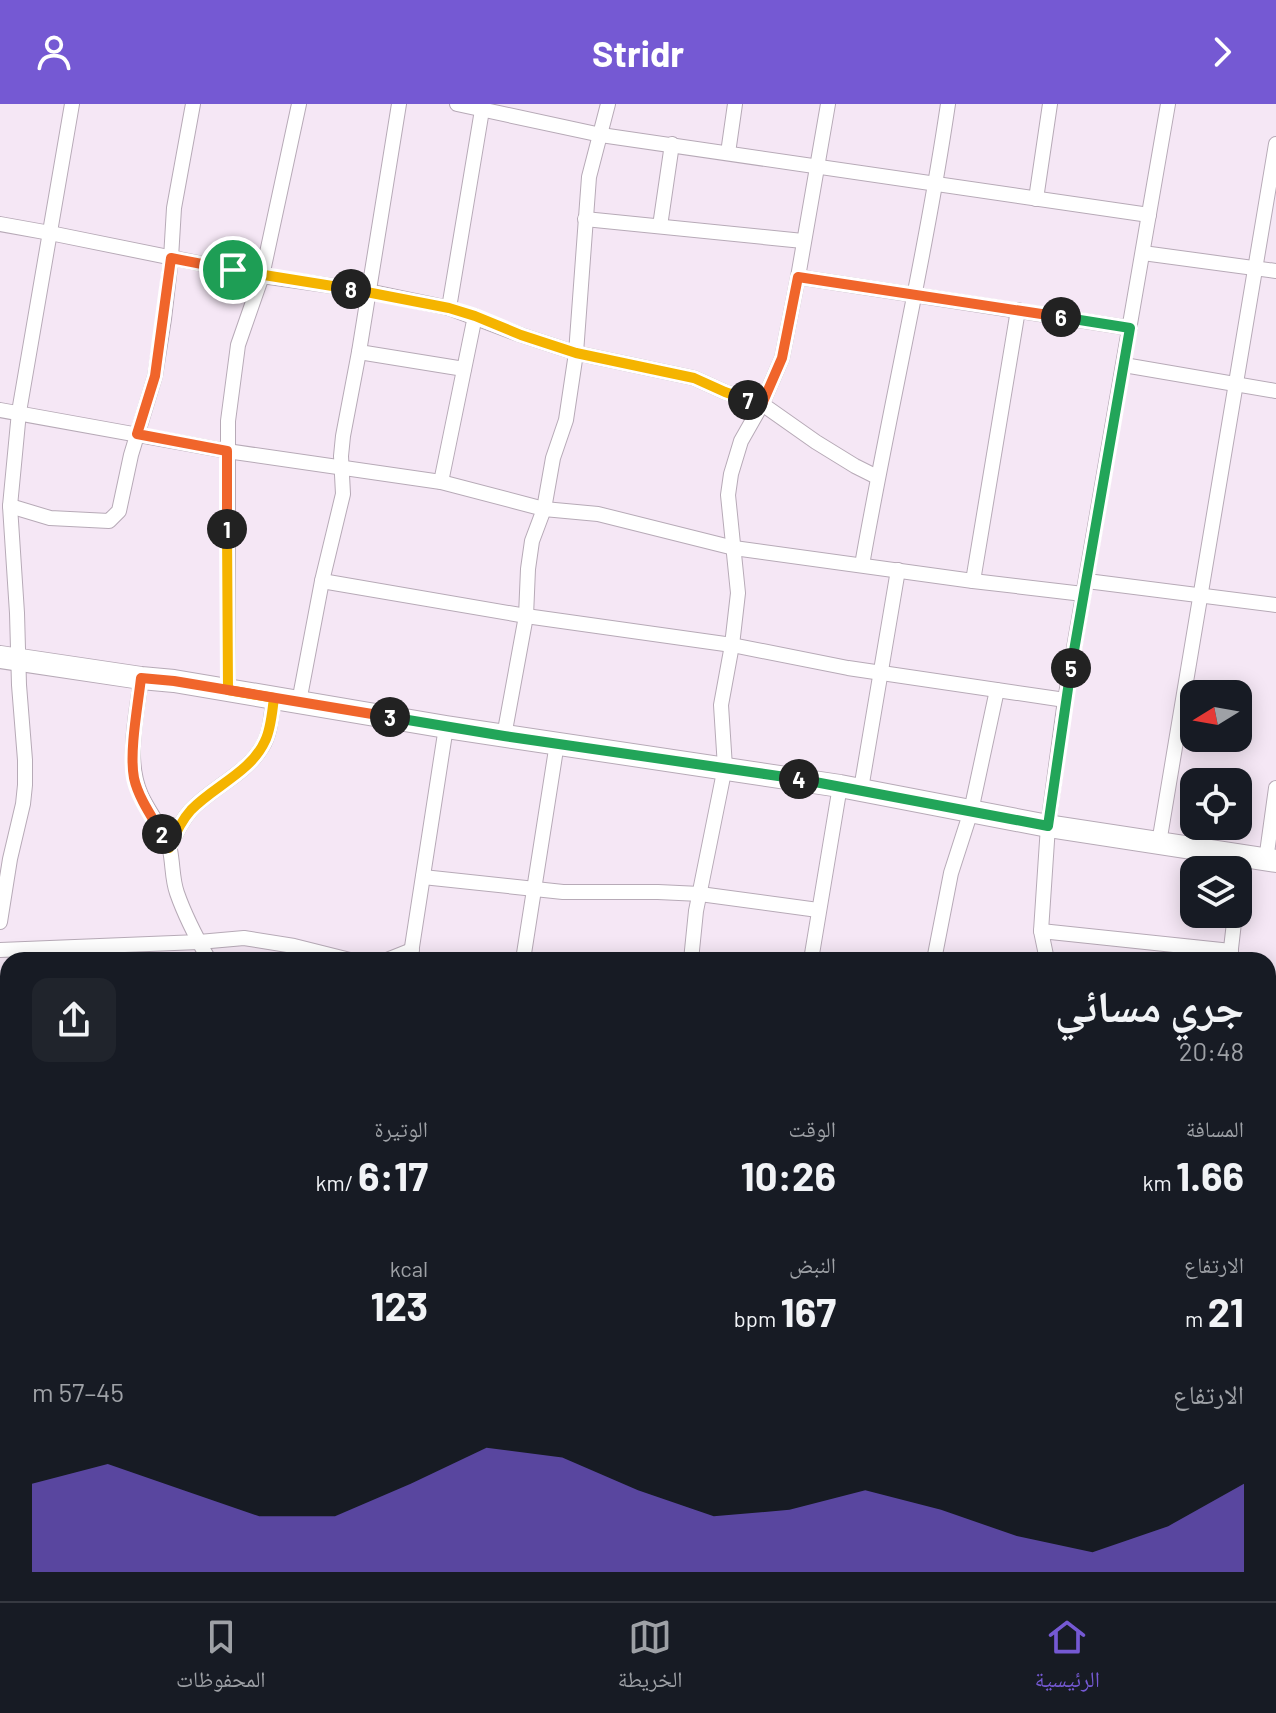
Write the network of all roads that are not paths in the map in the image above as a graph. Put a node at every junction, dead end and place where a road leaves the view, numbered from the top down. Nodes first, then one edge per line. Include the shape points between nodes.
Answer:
1 (72, 104) edge
2 (193, 104) edge
3 (299, 104) edge
4 (399, 104) edge
5 (457, 104) edge
6 (608, 104) edge
7 (735, 104) edge
8 (828, 104) edge
9 (948, 104) edge
10 (1050, 104) edge
11 (1168, 104) edge
12 (483, 106) edge
13 (601, 135) junction
14 (672, 144) junction
15 (1276, 146) edge
16 (728, 153) junction
17 (817, 166) junction
18 (936, 184) junction
19 (1036, 199) junction
20 (1149, 215) junction
21 (585, 219) junction
22 (0, 224) edge
23 (660, 226) junction
24 (50, 233) junction
25 (803, 241) junction
26 (1143, 253) junction
27 (171, 258) junction
28 (1255, 267) junction
29 (1276, 271) edge
30 (262, 276) junction
31 (798, 277) junction
32 (368, 291) junction
33 (915, 295) junction
34 (449, 308) junction
35 (1018, 310) junction
36 (475, 316) junction
37 (1130, 328) junction
38 (359, 352) junction
39 (576, 353) junction
40 (1124, 365) junction
41 (464, 369) junction
42 (1235, 384) junction
43 (1276, 391) edge
44 (762, 404) junction
45 (0, 410) edge
46 (19, 412) junction
47 (137, 434) junction
48 (227, 451) junction
49 (342, 469) junction
50 (877, 477) junction
51 (441, 482) junction
52 (10, 506) junction
53 (544, 509) junction
54 (734, 548) junction
55 (862, 565) junction
56 (898, 570) junction
57 (322, 581) junction
58 (973, 581) junction
59 (1085, 587) junction
60 (1200, 595) junction
61 (1276, 605) edge
62 (526, 616) junction
63 (732, 645) junction
64 (9, 658) edge
65 (881, 673) junction
66 (141, 678) junction
67 (228, 690) junction
68 (997, 690) junction
69 (274, 698) junction
70 (1065, 700) junction
71 (299, 702) junction
72 (446, 727) junction
73 (504, 736) junction
74 (557, 743) junction
75 (725, 767) junction
76 (850, 788) junction
77 (1276, 788) edge
78 (971, 811) junction
79 (1048, 826) junction
80 (1159, 843) junction
81 (169, 848) junction
82 (1242, 856) edge
83 (5, 857) edge
84 (1271, 861) edge
85 (423, 877) junction
86 (534, 890) junction
87 (700, 894) junction
88 (818, 910) junction
89 (0, 922) edge
90 (1233, 928) edge
91 (1041, 931) junction
92 (199, 942) junction
93 (0, 950) edge
94 (205, 952) edge
95 (318, 952) edge
96 (411, 952) edge
97 (524, 952) edge
98 (692, 952) edge
99 (812, 952) edge
100 (936, 952) edge
101 (1045, 952) edge
102 (1206, 952) edge
103 (1230, 952) edge

1 - 24 street
2 - 27 street via 174,208
3 - 30 street
4 - 32 street
5 - 12 street
6 - 13 street
7 - 16 street
8 - 17 street
9 - 18 street
10 - 19 street
11 - 20 street
12 - 13 street
12 - 34 street
13 - 14 street
13 - 21 street via 591,165
14 - 16 street
14 - 23 street
15 - 28 street
16 - 17 street
17 - 18 street
17 - 25 street
18 - 19 street
18 - 33 street
19 - 20 street
20 - 26 street
21 - 23 street
21 - 39 street
22 - 24 street
23 - 25 street
24 - 27 street
24 - 46 street
25 - 31 street
26 - 28 street
26 - 37 street
27 - 30 street
27 - 47 street via 155,376
28 - 29 street
28 - 42 street
30 - 32 street
30 - 48 street via 238,345
31 - 33 street
31 - 44 street via 782,358
32 - 34 street
32 - 38 street
33 - 35 street
33 - 50 street
34 - 36 street
35 - 37 street
35 - 58 street
36 - 39 street
36 - 41 street
37 - 40 street
38 - 41 street
38 - 49 street
39 - 44 street via 694,378
39 - 53 street
40 - 42 street
40 - 59 street
41 - 51 street
42 - 43 street
42 - 60 street
44 - 50 street
44 - 54 street via 741,441 731,474
45 - 46 street
46 - 47 street
46 - 52 street
47 - 48 street
47 - 52 street via 119,511 109,521 50,518
48 - 49 street
48 - 67 street
49 - 51 street
49 - 57 street via 343,494
50 - 55 street
51 - 53 street
52 - 64 street via 17,613
53 - 54 street via 598,514
53 - 62 street via 532,541
54 - 55 street
54 - 63 street via 738,593
55 - 56 street
56 - 58 street
56 - 65 street
57 - 62 street
57 - 71 street
58 - 59 street
59 - 60 street
59 - 70 street
60 - 61 street
60 - 80 street
62 - 63 street
62 - 73 street
63 - 65 street
63 - 75 street via 721,705
64 - 66 main road
64 - 83 street via 25,785
65 - 68 street
65 - 76 street
66 - 67 main road
66 - 81 street via 134,778
67 - 69 main road
68 - 70 street
68 - 78 street
69 - 71 main road
69 - 81 street via 261,750 192,809
70 - 79 street
71 - 72 main road
72 - 73 main road
72 - 85 street
73 - 74 main road
74 - 75 main road
74 - 86 street
75 - 76 main road
75 - 87 street
76 - 78 main road
76 - 88 street
77 - 84 street
78 - 79 main road
78 - 100 street via 951,873
79 - 80 main road
79 - 91 street
80 - 82 main road
81 - 92 street via 177,892
83 - 89 street
85 - 86 street
85 - 96 street
86 - 87 street
86 - 97 street
87 - 88 street
87 - 98 street
88 - 99 street
90 - 103 street
91 - 101 street
91 - 102 street
92 - 93 street
92 - 94 street
92 - 95 street via 244,938

